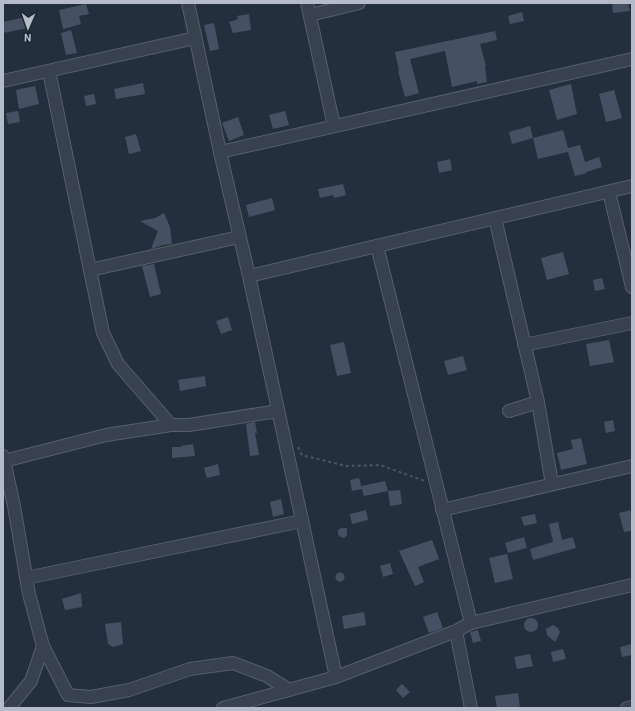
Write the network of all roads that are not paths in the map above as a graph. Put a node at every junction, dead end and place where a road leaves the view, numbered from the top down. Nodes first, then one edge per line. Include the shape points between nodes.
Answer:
1 (188, 3) edge
2 (359, 3) edge
3 (308, 9) edge
4 (195, 38) junction
5 (632, 59) edge
6 (48, 71) junction
7 (3, 81) edge
8 (334, 126) junction
9 (220, 152) junction
10 (632, 186) edge
11 (609, 192) junction
12 (495, 218) junction
13 (240, 236) junction
14 (377, 246) junction
15 (90, 270) junction
16 (249, 276) junction
17 (632, 287) edge
18 (632, 323) edge
19 (524, 345) junction
20 (538, 402) junction
21 (278, 411) junction
22 (509, 411) dead end
23 (171, 425) junction
24 (4, 459) edge
25 (632, 466) edge
26 (552, 484) junction
27 (442, 510) junction
28 (302, 521) junction
29 (26, 578) junction
30 (632, 585) edge
31 (471, 623) junction
32 (456, 631) junction
33 (43, 646) junction
34 (336, 678) junction
35 (289, 690) junction
36 (632, 707) edge
37 (8, 708) edge
38 (223, 708) edge
39 (471, 708) edge
40 (627, 708) edge

1 - 4 street
2 - 3 street
3 - 8 street
4 - 6 street
4 - 9 street
5 - 8 street
6 - 7 street
6 - 15 street
8 - 9 street
9 - 13 street
10 - 11 street
11 - 12 street
11 - 17 street
12 - 14 street
12 - 19 street
13 - 15 street
13 - 16 street
14 - 16 street
14 - 27 street
15 - 23 street via 103,333 118,364
16 - 21 street
18 - 19 street
19 - 20 street
20 - 22 street
20 - 26 street
21 - 23 street via 188,425
21 - 28 street
23 - 24 street via 106,435
24 - 29 street
25 - 26 street
26 - 27 street
27 - 31 street
28 - 29 street
28 - 34 street
29 - 33 street
30 - 31 street
31 - 32 street
32 - 34 street
32 - 39 street
33 - 35 street via 68,696 92,697 129,690 190,669 233,663 267,676
33 - 37 street via 31,682
34 - 35 street
35 - 38 street
36 - 40 street

